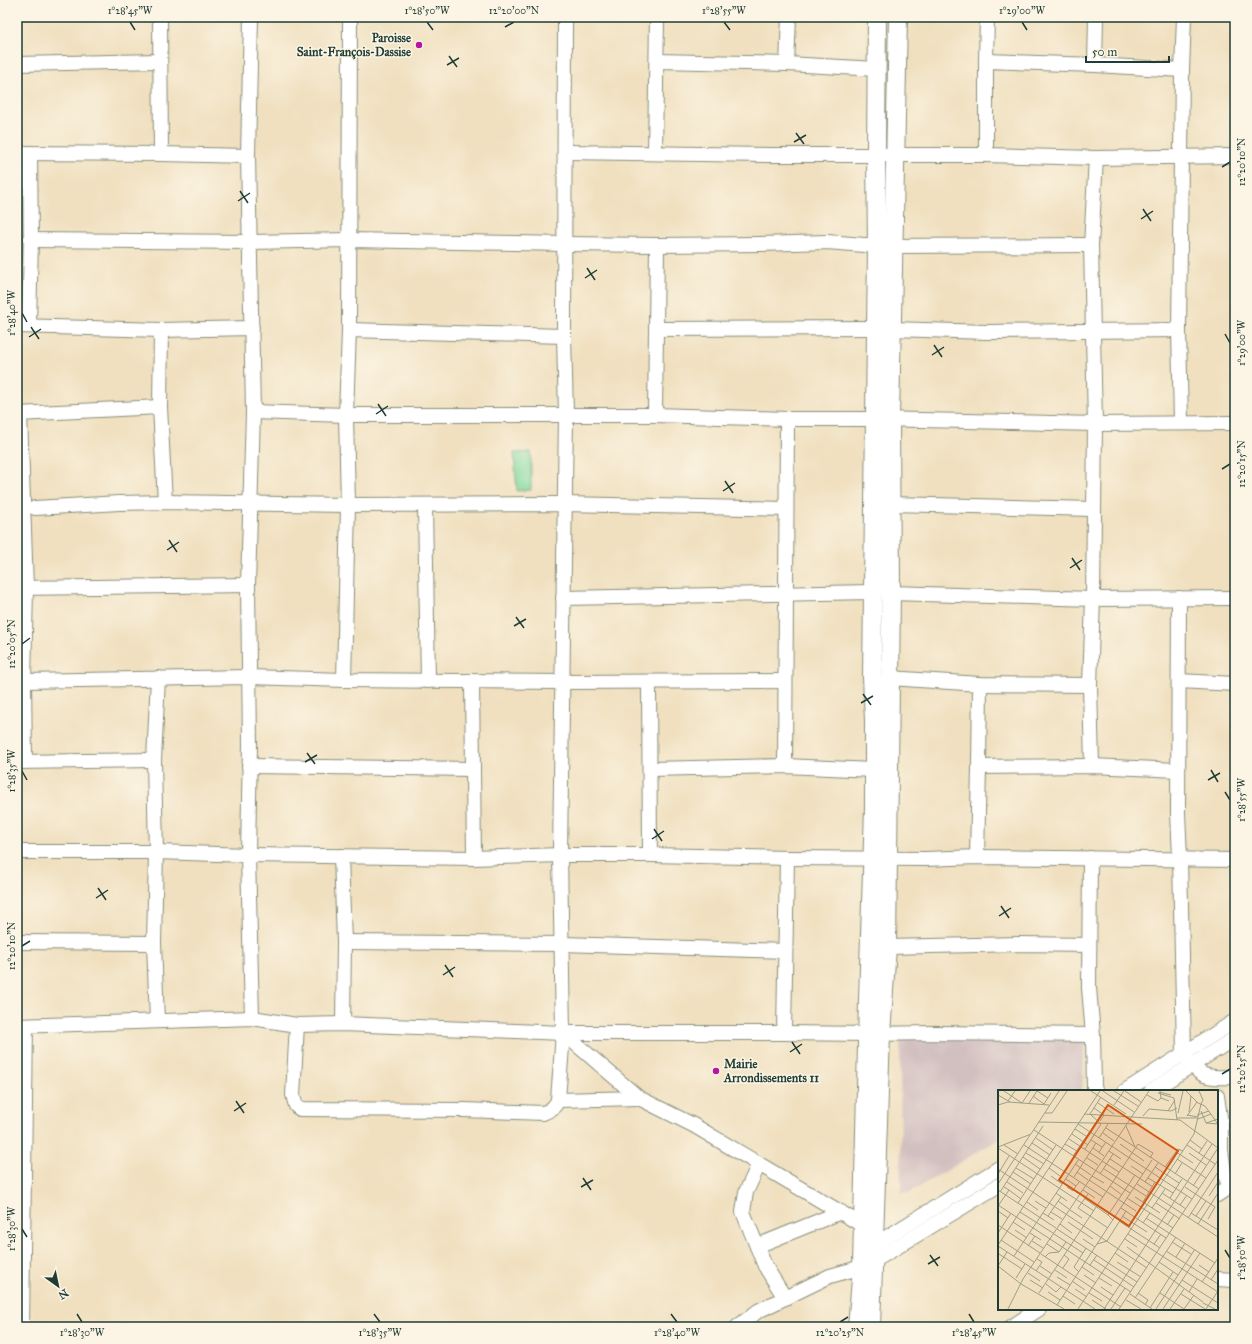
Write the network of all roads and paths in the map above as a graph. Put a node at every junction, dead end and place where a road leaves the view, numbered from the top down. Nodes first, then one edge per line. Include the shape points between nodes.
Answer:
1 (160, 17) edge
2 (251, 17) edge
3 (350, 17) edge
4 (565, 17) edge
5 (657, 17) edge
6 (789, 17) edge
7 (877, 17) edge
8 (898, 17) edge
9 (987, 17) edge
10 (1096, 17) edge
11 (1184, 17) edge
12 (160, 61) junction
13 (656, 61) junction
14 (986, 61) junction
15 (17, 64) edge
16 (788, 64) junction
17 (1095, 65) junction
18 (877, 69) junction
19 (1182, 70) junction
20 (565, 152) junction
21 (24, 153) edge
22 (654, 153) junction
23 (161, 154) junction
24 (876, 155) junction
25 (895, 155) junction
26 (986, 155) junction
27 (248, 156) junction
28 (1182, 156) junction
29 (1235, 156) edge
30 (1096, 158) junction
31 (31, 240) junction
32 (348, 240) junction
33 (251, 242) junction
34 (564, 244) junction
35 (658, 245) junction
36 (1091, 245) junction
37 (886, 246) junction
38 (23, 326) edge
39 (252, 328) junction
40 (884, 328) junction
41 (657, 329) junction
42 (161, 330) junction
43 (349, 330) junction
44 (1092, 330) junction
45 (1179, 330) junction
46 (564, 336) junction
47 (160, 408) junction
48 (253, 412) junction
49 (18, 414) edge
50 (566, 414) junction
51 (346, 415) junction
52 (655, 415) junction
53 (787, 419) junction
54 (882, 419) junction
55 (1181, 422) junction
56 (1235, 423) edge
57 (1095, 424) junction
58 (164, 502) junction
59 (250, 503) junction
60 (564, 504) junction
61 (891, 504) junction
62 (348, 505) junction
63 (425, 505) junction
64 (35, 508) dead end
65 (786, 509) junction
66 (1094, 509) junction
67 (248, 585) junction
68 (22, 588) edge
69 (872, 592) junction
70 (787, 593) junction
71 (891, 593) junction
72 (563, 598) junction
73 (1179, 598) junction
74 (1235, 598) edge
75 (1093, 599) junction
76 (249, 677) junction
77 (158, 678) junction
78 (890, 678) junction
79 (344, 680) junction
80 (24, 681) junction
81 (428, 681) junction
82 (785, 681) junction
83 (1178, 681) junction
84 (472, 682) junction
85 (562, 682) junction
86 (649, 683) junction
87 (980, 684) junction
88 (1235, 684) edge
89 (1090, 685) junction
90 (154, 760) junction
91 (21, 762) edge
92 (249, 766) junction
93 (785, 766) junction
94 (1092, 766) junction
95 (979, 767) junction
96 (473, 769) junction
97 (651, 769) junction
98 (873, 770) junction
99 (1178, 770) junction
100 (17, 852) edge
101 (156, 852) junction
102 (560, 855) junction
103 (248, 856) junction
104 (341, 856) junction
105 (650, 856) junction
106 (977, 857) junction
107 (474, 858) junction
108 (787, 858) junction
109 (880, 858) junction
110 (1090, 858) junction
111 (1180, 858) junction
112 (1235, 860) edge
113 (17, 942) edge
114 (344, 942) junction
115 (154, 943) junction
116 (562, 944) junction
117 (1089, 945) junction
118 (887, 947) junction
119 (785, 951) junction
120 (252, 1018) junction
121 (157, 1021) junction
122 (1235, 1021) edge
123 (343, 1024) junction
124 (297, 1025) junction
125 (21, 1026) edge
126 (563, 1033) junction
127 (784, 1033) junction
128 (875, 1034) junction
129 (1093, 1035) junction
130 (1235, 1038) edge
131 (1184, 1053) junction
132 (1192, 1066) junction
133 (1235, 1077) edge
134 (1216, 1084) edge
135 (1096, 1090) edge
136 (1126, 1090) edge
137 (1153, 1090) edge
138 (639, 1098) junction
139 (558, 1100) junction
140 (1218, 1103) edge
141 (759, 1164) junction
142 (998, 1169) edge
143 (998, 1186) edge
144 (1233, 1186) edge
145 (1218, 1194) edge
146 (841, 1212) junction
147 (862, 1225) junction
148 (757, 1246) junction
149 (868, 1256) junction
150 (1218, 1279) edge
151 (1235, 1280) edge
152 (785, 1298) junction
153 (20, 1310) edge
154 (1037, 1310) edge
155 (22, 1327) edge
156 (736, 1327) edge
157 (857, 1327) edge
158 (871, 1327) edge
159 (1011, 1327) edge

1 - 12 street
2 - 27 street
3 - 32 street
4 - 20 street
5 - 13 street
6 - 16 street
7 - 18 main road
8 - 25 main road
9 - 14 street
10 - 17 street
11 - 19 street
12 - 15 street
12 - 23 street
13 - 16 street
13 - 22 street
14 - 17 street
14 - 26 street
16 - 18 street
17 - 19 street
18 - 24 main road
19 - 28 street
20 - 22 street
20 - 34 street
21 - 23 street
21 - 31 street
22 - 24 street
23 - 27 street
24 - 25 street
24 - 37 main road
25 - 26 street
25 - 37 main road
26 - 30 street
27 - 33 street
28 - 29 street
28 - 30 street
28 - 45 street
30 - 36 street
31 - 33 street
31 - 38 street
32 - 33 street
32 - 34 street
32 - 43 street
33 - 39 street
34 - 35 street
34 - 46 street
35 - 37 street via 827,242
35 - 41 street
36 - 37 street
36 - 44 street
37 - 40 main road
38 - 42 street
39 - 42 street
39 - 48 street
40 - 41 street
40 - 44 street via 987,332
40 - 54 main road
41 - 52 street
42 - 47 street
43 - 46 street
43 - 51 street
44 - 45 street
44 - 57 street
45 - 55 street
46 - 50 street
47 - 49 street
47 - 58 street
48 - 51 street
48 - 59 street
49 - 68 street
50 - 51 street
50 - 52 street
50 - 60 street
51 - 62 street
52 - 53 street
53 - 54 street
53 - 65 street
54 - 57 street
54 - 61 main road
54 - 69 main road
55 - 56 street
55 - 57 street
57 - 66 street
58 - 59 street
58 - 64 street
59 - 62 street
59 - 67 street
60 - 63 street
60 - 65 street
60 - 72 street
61 - 66 street
61 - 71 main road
62 - 63 street
62 - 79 street
63 - 81 street
65 - 70 street
66 - 75 street
67 - 68 street
67 - 76 street
68 - 80 street
69 - 70 street
69 - 98 main road
70 - 72 street
70 - 82 street
71 - 75 street
71 - 78 main road
72 - 85 street
73 - 74 street
73 - 75 street
73 - 83 street
75 - 89 street
76 - 77 street
76 - 79 street
76 - 92 street
77 - 80 street
77 - 90 street
78 - 87 street
78 - 109 main road
79 - 81 street
80 - 91 street
81 - 84 street
82 - 86 street
82 - 93 street
83 - 88 street
83 - 99 street
84 - 85 street
84 - 96 street
85 - 86 street
85 - 102 street
86 - 97 street
87 - 89 street
87 - 95 street
89 - 94 street
90 - 91 street
90 - 101 street
92 - 96 street
92 - 103 street
93 - 97 street
93 - 98 street
94 - 95 street
94 - 99 street
95 - 106 street
96 - 107 street
97 - 105 street
98 - 109 main road via 874,808
99 - 111 street
100 - 101 street
101 - 103 street
101 - 115 street
102 - 105 street
102 - 107 street
102 - 116 street
103 - 104 street
103 - 120 street
104 - 107 street
104 - 114 street
105 - 108 street
106 - 109 street
106 - 110 street
108 - 109 street
108 - 119 street
109 - 118 main road
109 - 128 main road
110 - 111 street
110 - 117 street
111 - 112 street
111 - 131 street
113 - 115 street
114 - 116 street
114 - 123 street
115 - 121 street
116 - 119 street
116 - 126 street
117 - 118 street
117 - 129 street
118 - 128 main road
119 - 127 street
120 - 121 street
120 - 124 street
121 - 125 street
122 - 131 street
123 - 124 street
123 - 126 street
124 - 139 street via 293,1095 296,1106 300,1109 543,1113 555,1106
125 - 153 street
126 - 127 street
126 - 138 street
126 - 139 street
127 - 128 street
128 - 129 street
128 - 147 main road
128 - 149 main road
129 - 135 street
130 - 132 street
131 - 132 street
131 - 136 street
132 - 134 street
132 - 137 street
133 - 134 street
138 - 139 street
138 - 141 street via 693,1125
140 - 144 street via 1224,1173
141 - 146 street
141 - 148 street via 746,1192 743,1212
142 - 149 street
143 - 149 street
144 - 145 street
146 - 147 street
146 - 148 street
147 - 149 main road
148 - 152 street via 765,1266
149 - 152 street
149 - 157 main road
149 - 158 main road
150 - 151 street
152 - 156 street via 758,1311
153 - 155 street
154 - 159 street

